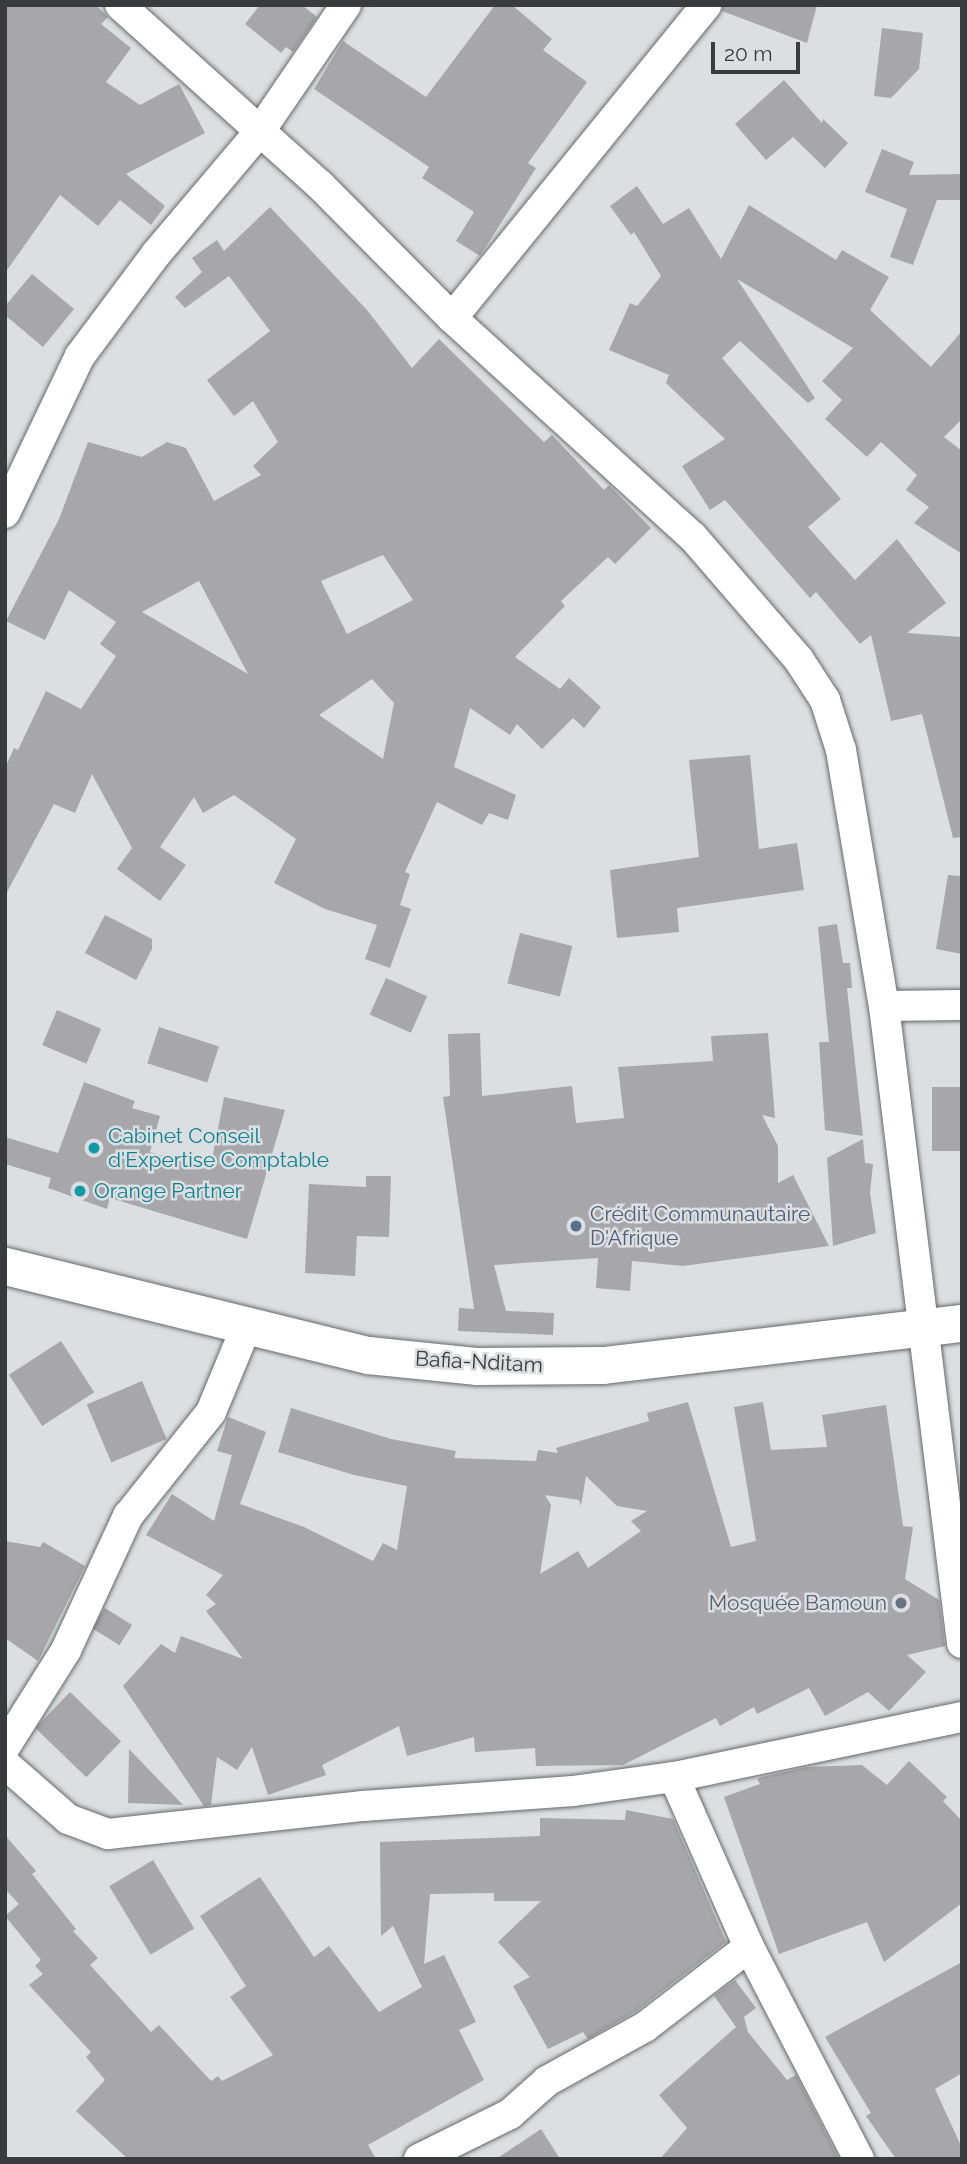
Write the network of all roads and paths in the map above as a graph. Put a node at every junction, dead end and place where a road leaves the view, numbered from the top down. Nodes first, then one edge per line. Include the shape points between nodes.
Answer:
1 (120, 5) edge
2 (346, 5) edge
3 (706, 5) edge
4 (260, 131) junction
5 (452, 318) junction
6 (5, 513) edge
7 (962, 1005) edge
8 (884, 1006) junction
9 (5, 1266) edge
10 (962, 1324) edge
11 (247, 1325) junction
12 (923, 1329) junction
13 (952, 1483) edge
14 (962, 1643) edge
15 (962, 1717) edge
16 (5, 1748) edge
17 (5, 1765) edge
18 (674, 1777) junction
19 (750, 1947) junction
20 (419, 2159) edge
21 (859, 2159) edge

1 - 4 street
2 - 4 street
3 - 5 street
4 - 5 street
4 - 6 street via 156,254 80,356
5 - 8 street via 693,537 799,660 825,700 841,750
7 - 8 street
8 - 12 street
9 - 11 main road, Bafia-Nditam
10 - 12 main road, Bafia-Nditam
11 - 12 main road, Bafia-Nditam via 368,1355 478,1366 603,1365
11 - 16 street via 211,1412 128,1516 66,1650
12 - 13 street
13 - 14 street
15 - 18 street
17 - 18 street via 68,1819 108,1834 363,1806 573,1791
18 - 19 street
19 - 20 street via 645,2027 547,2081 510,2114
19 - 21 street

